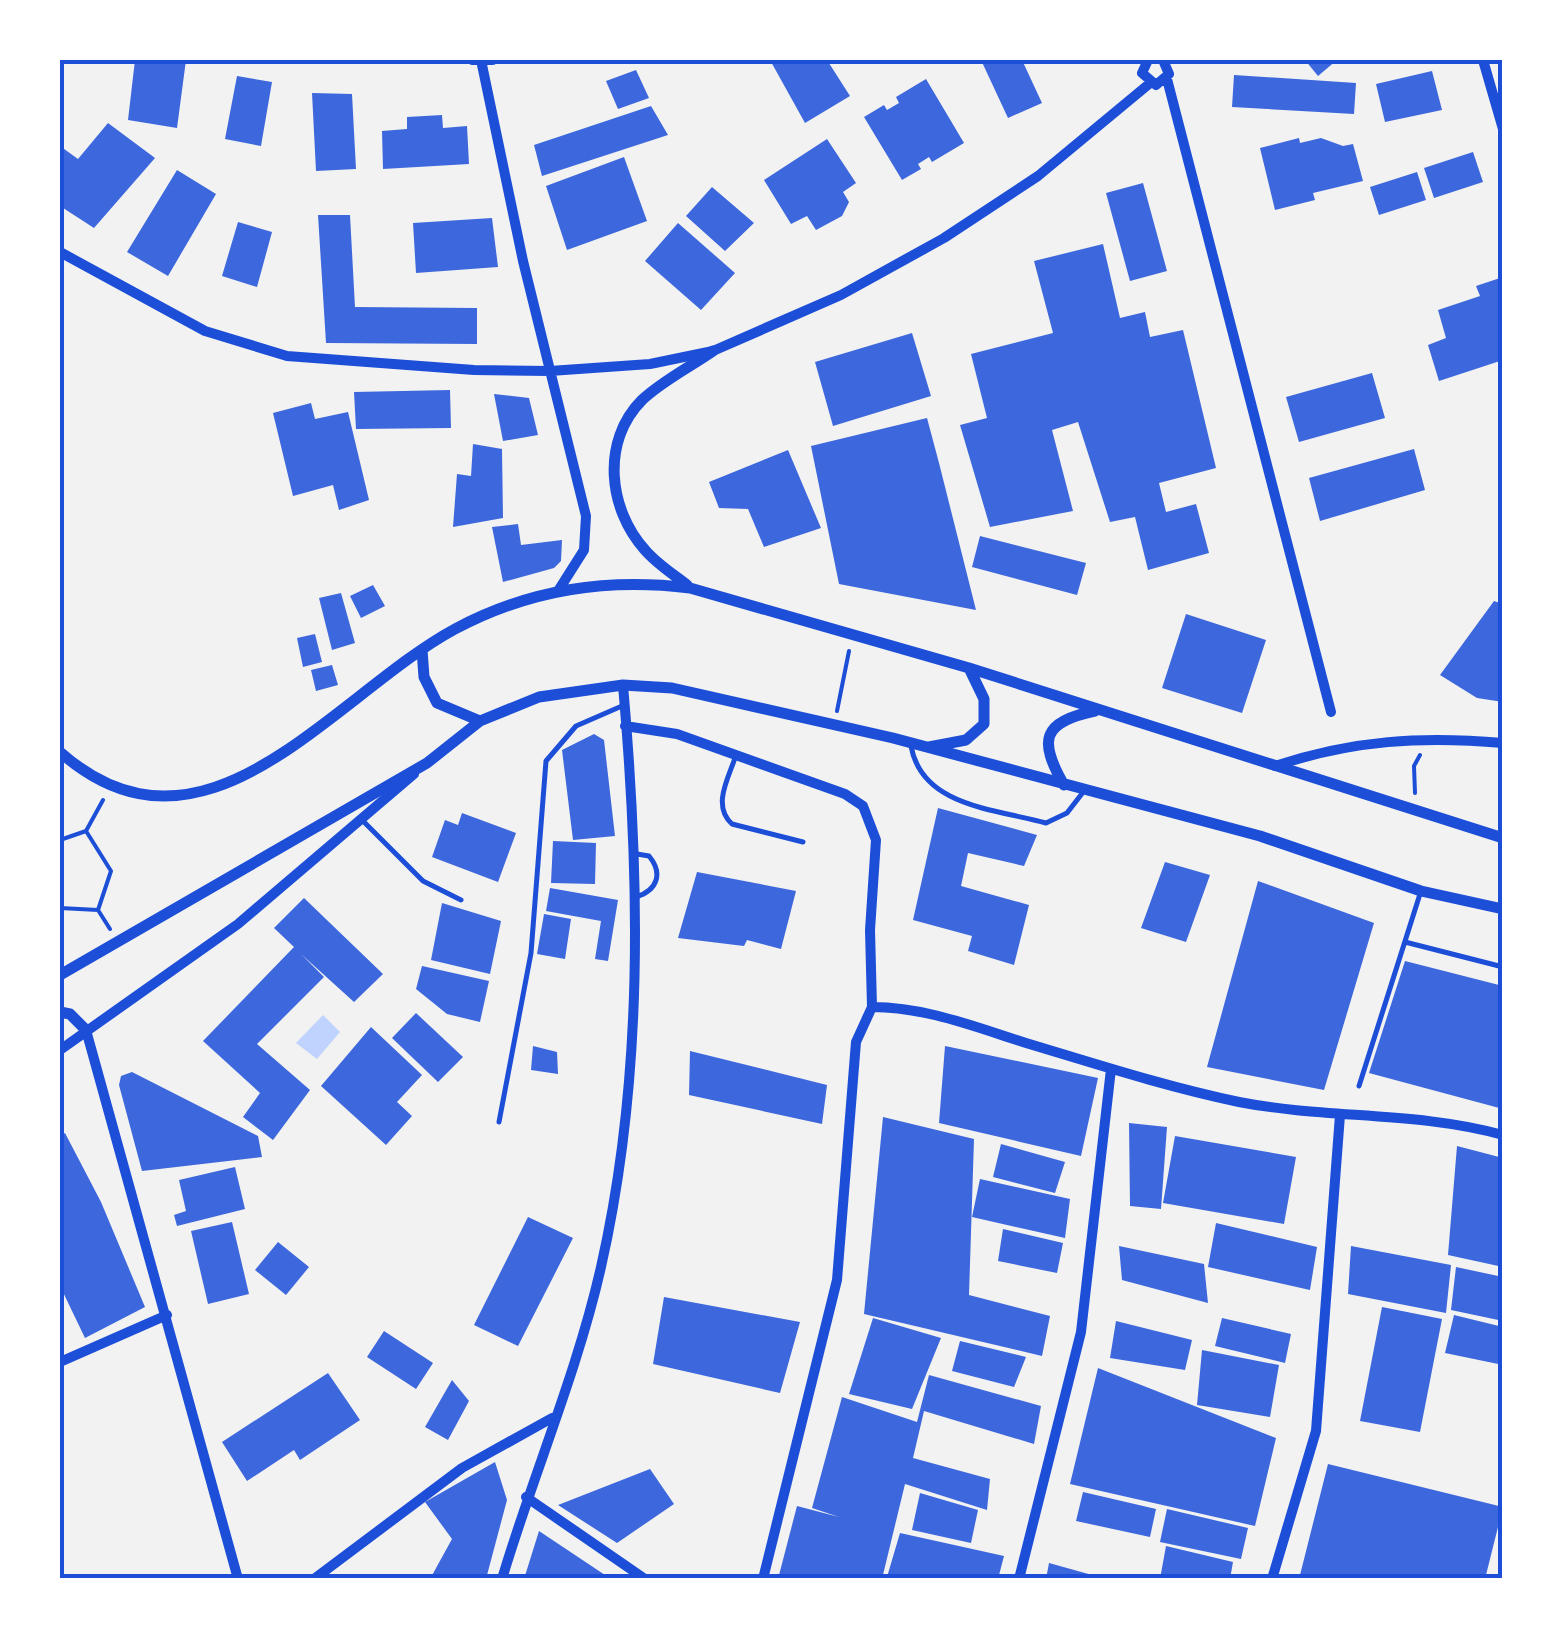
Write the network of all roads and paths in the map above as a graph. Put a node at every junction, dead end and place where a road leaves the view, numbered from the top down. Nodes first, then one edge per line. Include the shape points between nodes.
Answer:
1 (1148, 60) edge
2 (1179, 60) edge
3 (1483, 60) edge
4 (482, 61) edge
5 (1166, 69) edge
6 (1149, 84) junction
7 (1503, 129) edge
8 (60, 252) edge
9 (714, 351) junction
10 (550, 371) junction
11 (690, 588) junction
12 (558, 591) junction
13 (852, 634) junction
14 (422, 650) junction
15 (969, 668) junction
16 (623, 685) junction
17 (625, 705) junction
18 (1099, 710) junction
19 (1331, 712) dead end
20 (480, 721) junction
21 (834, 725) junction
22 (626, 726) junction
23 (1430, 737) junction
24 (911, 743) junction
25 (1503, 743) edge
26 (925, 747) junction
27 (60, 752) edge
28 (735, 758) junction
29 (427, 763) junction
30 (1274, 766) junction
31 (1064, 785) junction
32 (111, 788) junction
33 (1085, 790) junction
34 (1426, 815) junction
35 (361, 820) junction
36 (86, 831) junction
37 (1503, 838) edge
38 (60, 840) edge
39 (803, 842) dead end
40 (637, 854) junction
41 (1421, 891) junction
42 (636, 897) junction
43 (461, 900) dead end
44 (60, 908) edge
45 (1503, 909) edge
46 (98, 910) junction
47 (116, 939) junction
48 (1404, 942) junction
49 (1503, 967) edge
50 (60, 975) edge
51 (872, 1007) junction
52 (60, 1012) edge
53 (86, 1030) junction
54 (60, 1050) edge
55 (1111, 1069) junction
56 (1359, 1086) dead end
57 (1340, 1116) junction
58 (499, 1122) dead end
59 (1503, 1135) edge
60 (167, 1315) junction
61 (60, 1362) edge
62 (553, 1418) junction
63 (526, 1498) junction
64 (238, 1579) edge
65 (314, 1579) edge
66 (502, 1579) edge
67 (645, 1579) edge
68 (763, 1579) edge
69 (1018, 1579) edge
70 (1272, 1579) edge

1 - 6 street via 1142,73
2 - 5 street
3 - 7 street
4 - 10 street
5 - 6 street
5 - 19 street
6 - 9 street via 1038,176 944,238 841,295
8 - 10 street via 240,345 343,361
9 - 10 street via 650,364
9 - 11 street via 644,398 627,418 614,463 620,509 631,530 643,549
10 - 12 street via 587,529 584,550
11 - 12 street via 615,582
11 - 13 street
12 - 14 street via 484,615
13 - 15 street
13 - 21 path
14 - 20 street via 424,676 438,703
14 - 32 street via 300,742 235,779 171,798
15 - 18 street
15 - 26 street via 984,699 984,724 966,740
16 - 17 street
16 - 20 street via 539,697
16 - 21 street via 723,697
17 - 22 street
17 - 58 lane via 576,726 546,761 531,953
18 - 30 street
18 - 31 street via 1056,724 1048,737 1050,762
20 - 29 street
21 - 24 street
22 - 28 street via 677,734
22 - 40 street
23 - 25 street
23 - 30 street via 1365,742
23 - 34 path via 1414,766 1412,788
24 - 26 street
24 - 33 lane via 918,771 944,795 1058,821
26 - 31 street
27 - 32 street
28 - 39 lane via 722,800 725,818
28 - 51 street via 863,806 876,840
29 - 35 street
29 - 47 street
30 - 34 street
31 - 33 street
32 - 36 path
33 - 41 street via 1260,836
34 - 37 street
35 - 43 lane via 423,882
35 - 53 street via 238,924
36 - 38 path
36 - 46 path via 111,871
40 - 42 street
40 - 42 lane via 657,866 658,880
41 - 45 street
41 - 48 lane
42 - 62 street via 614,1203 585,1326
44 - 46 path
46 - 47 path
47 - 50 street
48 - 49 lane
48 - 56 lane
51 - 55 street via 909,1007
51 - 68 street via 856,1042 836,1280
52 - 53 street
53 - 54 street
53 - 60 street
55 - 57 street via 1240,1102
55 - 69 street via 1081,1332
57 - 59 street via 1444,1122
57 - 70 street via 1316,1431
60 - 61 street
60 - 64 street
62 - 63 street
62 - 65 street via 462,1468
63 - 66 street
63 - 67 street

